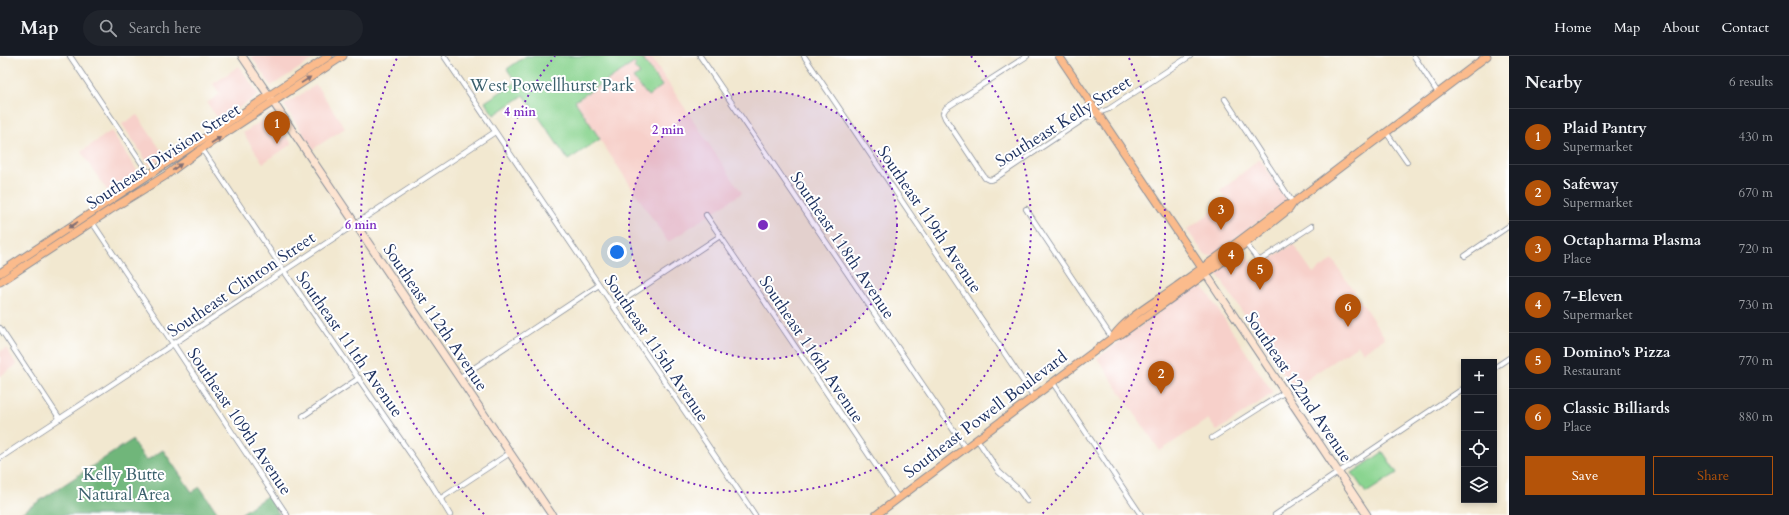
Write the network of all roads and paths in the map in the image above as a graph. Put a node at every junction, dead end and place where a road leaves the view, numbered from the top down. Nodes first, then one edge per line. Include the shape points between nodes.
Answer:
1 (70, 56) edge
2 (242, 56) edge
3 (329, 56) edge
4 (343, 56) edge
5 (444, 56) edge
6 (700, 56) edge
7 (804, 56) edge
8 (1026, 56) edge
9 (1059, 56) edge
10 (1190, 56) edge
11 (1414, 56) edge
12 (1487, 56) edge
13 (1438, 93) junction
14 (269, 95) junction
15 (1225, 99) dead end
16 (273, 102) junction
17 (1098, 114) junction
18 (495, 132) junction
19 (1386, 132) junction
20 (202, 149) junction
21 (1407, 162) dead end
22 (149, 174) junction
23 (124, 202) junction
24 (1293, 203) junction
25 (1026, 209) dead end
26 (96, 210) junction
27 (706, 215) dead end
28 (92, 222) junction
29 (356, 224) junction
30 (1312, 226) dead end
31 (1509, 226) edge
32 (720, 236) junction
33 (1246, 244) junction
34 (1465, 256) dead end
35 (284, 271) junction
36 (1204, 271) junction
37 (0, 273) edge
38 (0, 282) edge
39 (599, 285) junction
40 (613, 307) junction
41 (0, 328) edge
42 (1112, 338) junction
43 (173, 344) junction
44 (1509, 358) edge
45 (1497, 366) edge
46 (359, 378) junction
47 (459, 378) junction
48 (1053, 383) junction
49 (1461, 390) edge
50 (1285, 392) junction
51 (1034, 397) junction
52 (303, 416) dead end
53 (60, 419) junction
54 (1212, 438) dead end
55 (977, 439) junction
56 (965, 447) junction
57 (510, 453) junction
58 (0, 458) edge
59 (1339, 473) junction
60 (898, 498) junction
61 (440, 499) junction
62 (1027, 501) dead end
63 (1138, 514) edge
64 (287, 515) edge
65 (450, 515) edge
66 (552, 515) edge
67 (755, 515) edge
68 (876, 515) edge
69 (1275, 515) edge
70 (1367, 515) edge

1 - 22 street
2 - 14 main road, Southeast 112th Avenue
3 - 14 main road, Southeast Division Street
16 -> 4 main road, Southeast Division Street
5 - 18 street, Southeast 115th Avenue
6 - 56 street, Southeast 118th Avenue
7 - 51 street, Southeast 119th Avenue
8 - 17 street, Southeast Kelly Street via 943,112 985,178 994,179 1087,117
9 - 17 main road, Southeast 122nd Avenue
10 - 17 street, Southeast Kelly Street
11 - 13 street
12 - 13 main road, Southeast Powell Boulevard
13 - 19 main road, Southeast Powell Boulevard
14 - 16 main road, Southeast 112th Avenue
14 - 22 main road, Southeast Division Street
15 - 24 street
20 -> 16 main road, Southeast Division Street
16 - 29 main road, Southeast 112th Avenue
17 - 36 main road, Southeast 122nd Avenue
18 - 29 street, Southeast Clinton Street
18 - 39 street, Southeast 115th Avenue
19 - 21 street
19 - 24 main road, Southeast Powell Boulevard
23 -> 20 main road, Southeast Division Street
20 - 35 street, Southeast 111th Avenue
22 - 23 main road via 149,180 125,197
22 - 26 main road, Southeast Division Street
23 - 28 main road, Southeast Division Street
24 - 33 main road, Southeast Powell Boulevard
24 - 36 main road, Southeast Powell Boulevard via 1285,206
25 - 42 street
26 - 28 main road
26 -> 37 main road, Southeast Division Street
27 - 32 street, Southeast 116th Avenue
28 - 38 main road, Southeast Division Street
28 - 43 street, Southeast 109th Avenue
29 - 35 street, Southeast Clinton Street
29 - 47 main road, Southeast 112th Avenue
30 - 33 street via 1259,261
31 - 34 street
32 - 40 street
32 - 60 street, Southeast 116th Avenue
33 - 36 main road, Southeast Powell Boulevard
35 - 43 street, Southeast Clinton Street
35 - 46 street, Southeast 111th Avenue
36 - 42 main road, Southeast Powell Boulevard via 1121,334
36 - 50 main road, Southeast 122nd Avenue
39 - 40 street, Southeast 115th Avenue
39 - 47 street
40 - 67 street, Southeast 115th Avenue
41 - 53 street
42 - 48 main road, Southeast Powell Boulevard
43 - 53 street, Southeast Clinton Street
43 - 64 street, Southeast 109th Avenue
44 - 45 street
46 - 52 street
46 - 61 street, Southeast 111th Avenue
47 - 57 main road, Southeast 112th Avenue
48 - 51 main road, Southeast Powell Boulevard
48 - 63 street
49 - 59 street
50 - 54 street
50 - 59 main road, Southeast 122nd Avenue
51 - 55 main road, Southeast Powell Boulevard
53 - 58 street, Southeast Clinton Street
55 - 56 main road, Southeast Powell Boulevard
55 - 62 street via 999,472
56 - 60 main road, Southeast Powell Boulevard
57 - 61 street
57 - 66 main road, Southeast 112th Avenue
59 - 69 street
59 - 70 main road, Southeast 122nd Avenue
60 - 68 main road, Southeast Powell Boulevard
61 - 65 street, Southeast 111th Avenue

